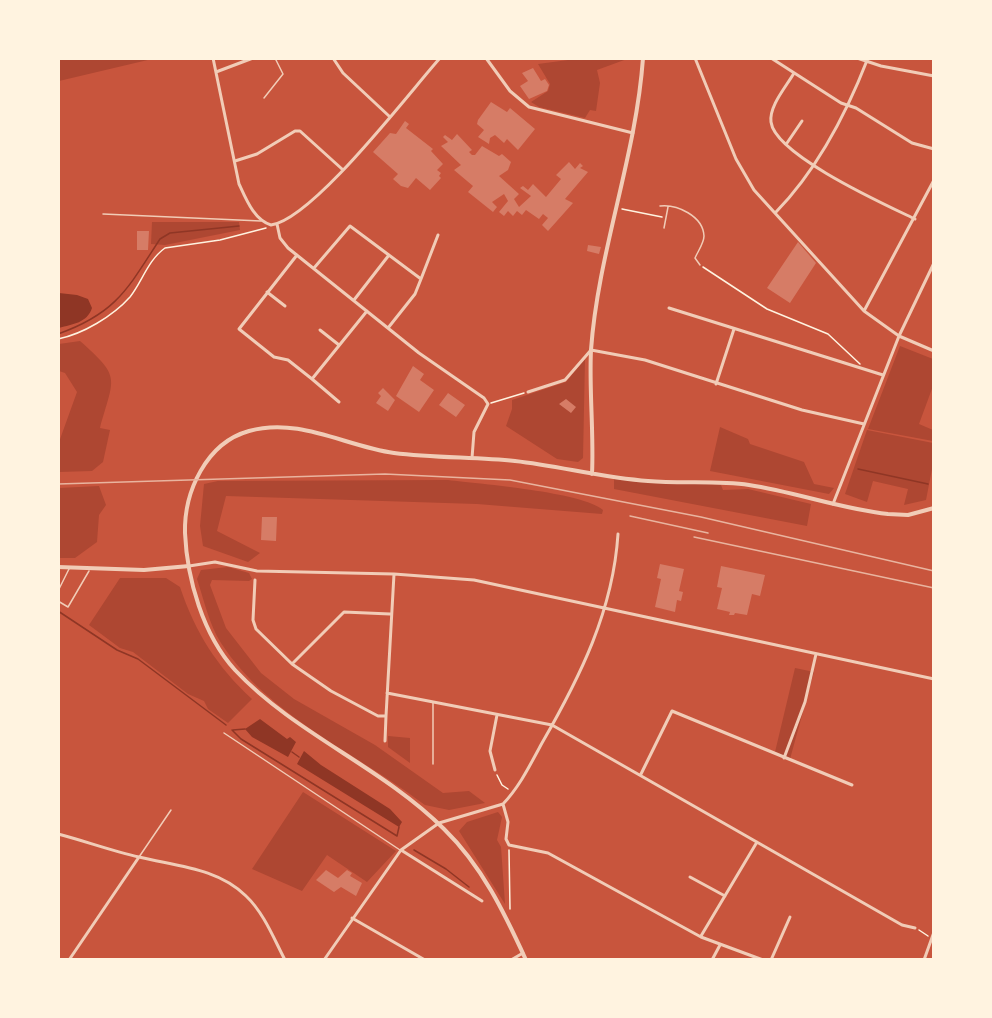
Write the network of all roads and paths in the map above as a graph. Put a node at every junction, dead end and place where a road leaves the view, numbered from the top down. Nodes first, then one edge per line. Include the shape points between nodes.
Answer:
1 (213, 58) edge
2 (253, 58) edge
3 (275, 58) edge
4 (333, 58) edge
5 (440, 58) edge
6 (486, 58) edge
7 (643, 58) edge
8 (695, 58) edge
9 (771, 58) edge
10 (857, 58) edge
11 (867, 61) edge
12 (216, 72) junction
13 (794, 73) junction
14 (933, 76) edge
15 (264, 98) dead end
16 (847, 106) junction
17 (389, 116) junction
18 (802, 121) dead end
19 (633, 133) junction
20 (787, 143) junction
21 (933, 149) edge
22 (235, 161) junction
23 (812, 165) junction
24 (342, 169) junction
25 (933, 180) edge
26 (660, 206) dead end
27 (668, 206) junction
28 (618, 209) junction
29 (776, 212) junction
30 (103, 214) dead end
31 (666, 218) junction
32 (915, 219) junction
33 (261, 220) junction
34 (277, 224) junction
35 (271, 225) junction
36 (664, 228) dead end
37 (438, 236) dead end
38 (297, 255) junction
39 (389, 255) junction
40 (933, 263) edge
41 (700, 265) joint
42 (314, 268) junction
43 (421, 279) junction
44 (267, 292) junction
45 (354, 300) junction
46 (285, 306) dead end
47 (669, 308) dead end
48 (367, 310) junction
49 (864, 311) junction
50 (388, 328) junction
51 (734, 328) junction
52 (320, 330) dead end
53 (899, 336) junction
54 (58, 339) edge
55 (339, 345) junction
56 (591, 350) junction
57 (933, 351) edge
58 (859, 366) junction
59 (883, 375) junction
60 (312, 379) junction
61 (716, 384) junction
62 (528, 392) joint
63 (339, 402) dead end
64 (488, 404) junction
65 (864, 424) junction
66 (472, 458) junction
67 (592, 474) junction
68 (833, 504) junction
69 (933, 508) edge
70 (618, 534) dead end
71 (189, 566) junction
72 (58, 567) edge
73 (69, 568) junction
74 (90, 569) junction
75 (394, 574) junction
76 (255, 580) dead end
77 (58, 591) edge
78 (58, 601) edge
79 (606, 608) junction
80 (390, 614) junction
81 (816, 653) junction
82 (292, 664) junction
83 (933, 679) edge
84 (387, 693) junction
85 (433, 701) junction
86 (497, 715) junction
87 (386, 716) junction
88 (552, 725) junction
89 (224, 733) dead end
90 (385, 741) dead end
91 (784, 758) junction
92 (433, 764) dead end
93 (495, 770) joint
94 (641, 774) junction
95 (852, 785) dead end
96 (514, 792) junction
97 (503, 804) junction
98 (171, 810) dead end
99 (439, 824) junction
100 (58, 834) edge
101 (757, 842) junction
102 (509, 845) junction
103 (401, 850) junction
104 (139, 857) junction
105 (690, 877) dead end
106 (725, 896) junction
107 (482, 901) dead end
108 (510, 909) dead end
109 (790, 917) dead end
110 (352, 918) junction
111 (915, 928) joint
112 (933, 932) edge
113 (701, 937) junction
114 (932, 938) junction
115 (720, 945) junction
116 (523, 953) junction
117 (69, 960) edge
118 (285, 960) edge
119 (324, 960) edge
120 (425, 960) edge
121 (511, 960) edge
122 (526, 960) edge
123 (712, 960) edge
124 (763, 960) edge
125 (771, 960) edge
126 (924, 960) edge

1 - 12 street
2 - 12 street
3 - 15 lane via 283,74
4 - 17 street via 343,73
5 - 17 street
6 - 19 street via 510,91 529,107
7 - 19 street
8 - 29 street via 745,175
9 - 13 street
10 - 11 street
11 - 14 street
11 - 16 street
12 - 22 street
13 - 16 street
13 - 20 street via 770,116 773,129
16 - 21 street via 912,143
16 - 23 street
17 - 24 street
18 - 20 street
19 - 28 street
20 - 23 street
22 - 24 street via 300,131
22 - 33 street via 239,184
23 - 29 street
23 - 32 street
24 - 34 street via 310,203
25 - 32 street
26 - 27 lane
27 - 31 lane
27 - 41 lane via 688,213 702,228 703,240 695,258
28 - 31 path
28 - 56 street
29 - 49 street
30 - 33 lane
31 - 36 lane
32 - 49 street
33 - 35 street
34 - 35 street
34 - 38 street via 280,238
35 - 54 path via 231,237 165,248 157,254 130,297 111,314
37 - 43 street
38 - 42 street
38 - 44 street
39 - 42 street via 350,226
39 - 43 street
39 - 45 street
40 - 53 street
41 - 58 path via 767,309 828,334 860,361
42 - 45 street
43 - 50 street via 415,294
44 - 46 street
44 - 60 street via 239,329 274,357 288,360
45 - 48 street
47 - 51 street
48 - 50 street
48 - 55 street
49 - 53 street
50 - 64 street
51 - 58 street
51 - 61 street
52 - 55 street
53 - 57 street
53 - 59 street
55 - 60 street
56 - 61 street via 645,360
56 - 62 street via 565,380
56 - 67 street
58 - 59 street
59 - 65 street
60 - 63 street
61 - 65 street
62 - 64 path
64 - 66 street via 474,432
65 - 68 street
66 - 67 street
66 - 71 street via 389,452 285,427 242,434 213,455 194,484 185,530
67 - 68 street via 676,484 747,484
68 - 69 street via 898,514
70 - 79 street
71 - 74 street
71 - 75 street via 215,562 257,571
71 - 99 street via 212,637 253,688
72 - 73 street
73 - 74 street
73 - 77 lane
74 - 78 lane via 68,607
75 - 79 street via 474,580
75 - 80 street
76 - 82 street via 254,626
79 - 81 street
79 - 88 street via 574,687
80 - 82 street via 344,612
80 - 84 street
81 - 83 street
81 - 91 street via 805,702
82 - 87 street via 355,705
84 - 85 street
84 - 87 street
85 - 86 street
85 - 92 lane
86 - 88 street
86 - 93 street via 490,751
87 - 90 street
88 - 94 street
88 - 96 street
89 - 103 lane
91 - 94 street via 672,711
91 - 95 street
93 - 96 path via 502,785
94 - 101 street
96 - 97 street
97 - 99 street
97 - 102 street
98 - 104 lane
99 - 103 street
99 - 116 street via 481,872
100 - 104 street
101 - 106 street
101 - 111 street
102 - 108 path
102 - 113 street via 548,853
103 - 107 street
103 - 110 street
104 - 117 street
104 - 118 street via 189,867 234,885 262,917
105 - 106 street
106 - 113 street
109 - 125 street
110 - 119 street
110 - 120 street
111 - 114 path
112 - 114 street
113 - 115 street
114 - 126 street
115 - 123 street
115 - 124 street
116 - 121 street
116 - 122 street

